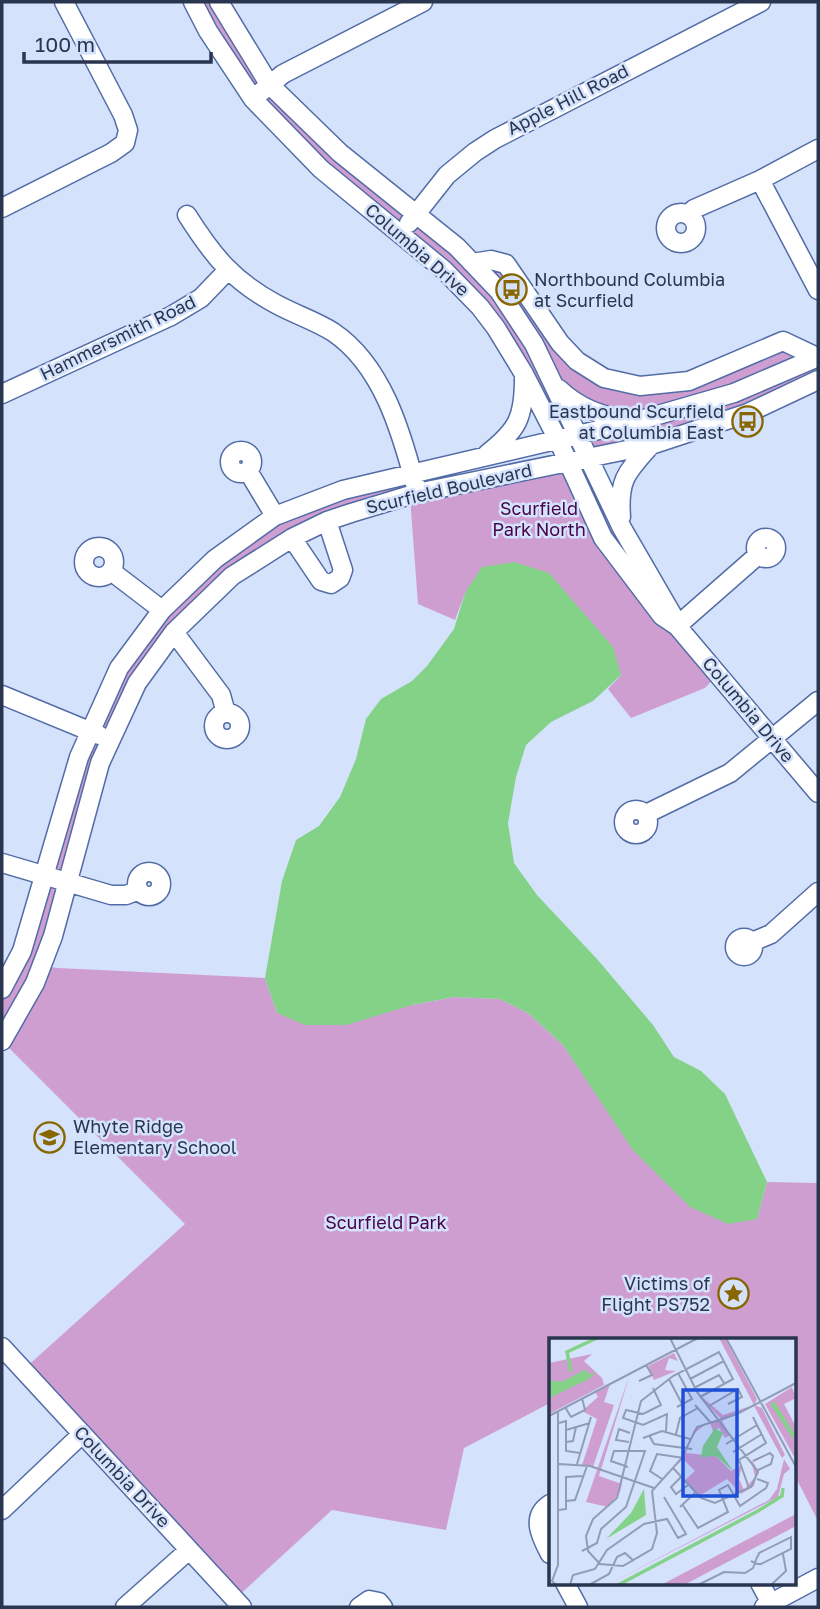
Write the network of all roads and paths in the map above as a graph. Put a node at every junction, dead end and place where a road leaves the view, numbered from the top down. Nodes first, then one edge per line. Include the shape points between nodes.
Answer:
1 (64, 2) edge
2 (193, 2) edge
3 (219, 2) edge
4 (423, 2) edge
5 (761, 2) edge
6 (269, 85) junction
7 (253, 99) junction
8 (818, 149) edge
9 (760, 180) junction
10 (2, 208) edge
11 (417, 214) junction
12 (187, 215) dead end
13 (688, 215) dead end
14 (401, 233) junction
15 (472, 263) junction
16 (227, 271) junction
17 (818, 290) edge
18 (818, 357) edge
19 (524, 374) junction
20 (604, 378) joint
21 (818, 380) edge
22 (552, 382) junction
23 (2, 394) edge
24 (637, 421) junction
25 (579, 436) junction
26 (558, 440) junction
27 (651, 444) junction
28 (486, 456) junction
29 (590, 459) junction
30 (567, 462) junction
31 (248, 471) dead end
32 (412, 472) junction
33 (417, 493) junction
34 (275, 516) junction
35 (327, 521) junction
36 (622, 527) junction
37 (292, 538) junction
38 (758, 555) dead end
39 (111, 571) dead end
40 (162, 610) junction
41 (677, 626) junction
42 (174, 632) junction
43 (2, 695) edge
44 (818, 701) edge
45 (226, 713) dead end
46 (89, 731) junction
47 (772, 739) junction
48 (111, 740) junction
49 (818, 793) edge
50 (646, 814) dead end
51 (2, 863) edge
52 (44, 876) junction
53 (66, 883) junction
54 (139, 890) dead end
55 (818, 892) edge
56 (752, 942) dead end
57 (2, 989) edge
58 (4, 1034) edge
59 (2, 1347) edge
60 (82, 1434) junction
61 (549, 1505) edge
62 (2, 1510) edge
63 (189, 1550) junction
64 (549, 1550) edge
65 (818, 1578) edge
66 (566, 1584) edge
67 (760, 1584) edge
68 (769, 1606) edge
69 (125, 1607) edge
70 (242, 1607) edge
71 (359, 1607) edge
72 (383, 1607) edge
73 (578, 1607) edge

1 - 10 street via 123,115 128,130 125,143
2 - 7 street, Columbia Drive
3 - 6 street, Columbia Drive
4 - 6 street
5 - 11 street, Apple Hill Road via 495,139 447,175
6 - 7 street
6 - 11 street, Columbia Drive via 340,153
7 - 14 street, Columbia Drive via 321,169
8 - 9 street
9 - 13 street
9 - 17 street
11 - 14 street, Apple Hill Road
11 - 15 street, Columbia Drive
12 - 16 street
14 - 19 street, Columbia Drive via 480,307
15 - 20 street, Columbia Drive via 491,260 506,264 560,343 577,361
15 - 22 street, Columbia Drive via 517,317
16 - 23 street, Hammersmith Road via 201,298 171,316
16 - 32 street via 276,304 333,332 360,357 387,401
18 - 20 street, Scurfield Boulevard via 783,341 689,381 640,386
18 - 24 street, Scurfield Boulevard via 734,393
19 - 26 street, Columbia Drive
19 - 28 street via 524,404 518,425
21 - 27 street, Scurfield Boulevard via 748,413
22 - 24 street via 587,410
22 - 25 street, Columbia Drive
24 - 25 street, Scurfield Boulevard
25 - 26 street, Scurfield Boulevard
25 - 29 street, Columbia Drive
26 - 28 street, Scurfield Boulevard
26 - 30 street, Columbia Drive
27 - 29 street, Scurfield Boulevard
27 - 36 street via 625,473 619,499
28 - 32 street, Scurfield Boulevard
29 - 30 street, Scurfield Boulevard
29 - 36 street, Columbia Drive
30 - 33 street, Scurfield Boulevard
30 - 41 street, Columbia Drive via 603,538 662,616
31 - 34 street
32 - 33 street
32 - 34 street, Scurfield Boulevard via 343,490
33 - 35 street, Scurfield Boulevard
34 - 40 street, Scurfield Boulevard via 215,559
35 - 37 street, Scurfield Boulevard
35 - 37 street via 343,570 331,584 321,581
36 - 41 street, Columbia Drive
37 - 42 street, Scurfield Boulevard via 232,576
38 - 41 street
39 - 40 street
40 - 46 street, Scurfield Boulevard via 119,668
41 - 47 street, Columbia Drive
42 - 45 street via 221,695
42 - 48 street, Scurfield Boulevard via 137,683
43 - 46 street
44 - 47 street
46 - 48 street
46 - 52 street, Scurfield Boulevard
47 - 49 street, Columbia Drive
47 - 50 street via 730,773
48 - 53 street, Scurfield Boulevard via 100,763
51 - 52 street
52 - 53 street
52 - 57 street, Scurfield Boulevard via 22,951
53 - 54 street via 111,895
53 - 58 street, Scurfield Boulevard via 36,983
55 - 56 street via 771,934
59 - 60 street, Columbia Drive
60 - 62 street
60 - 63 street, Columbia Drive
61 - 64 street via 538,1518
63 - 69 street
63 - 70 street, Columbia Drive
65 - 68 street
66 - 73 street
67 - 68 street
71 - 72 street via 369,1600

